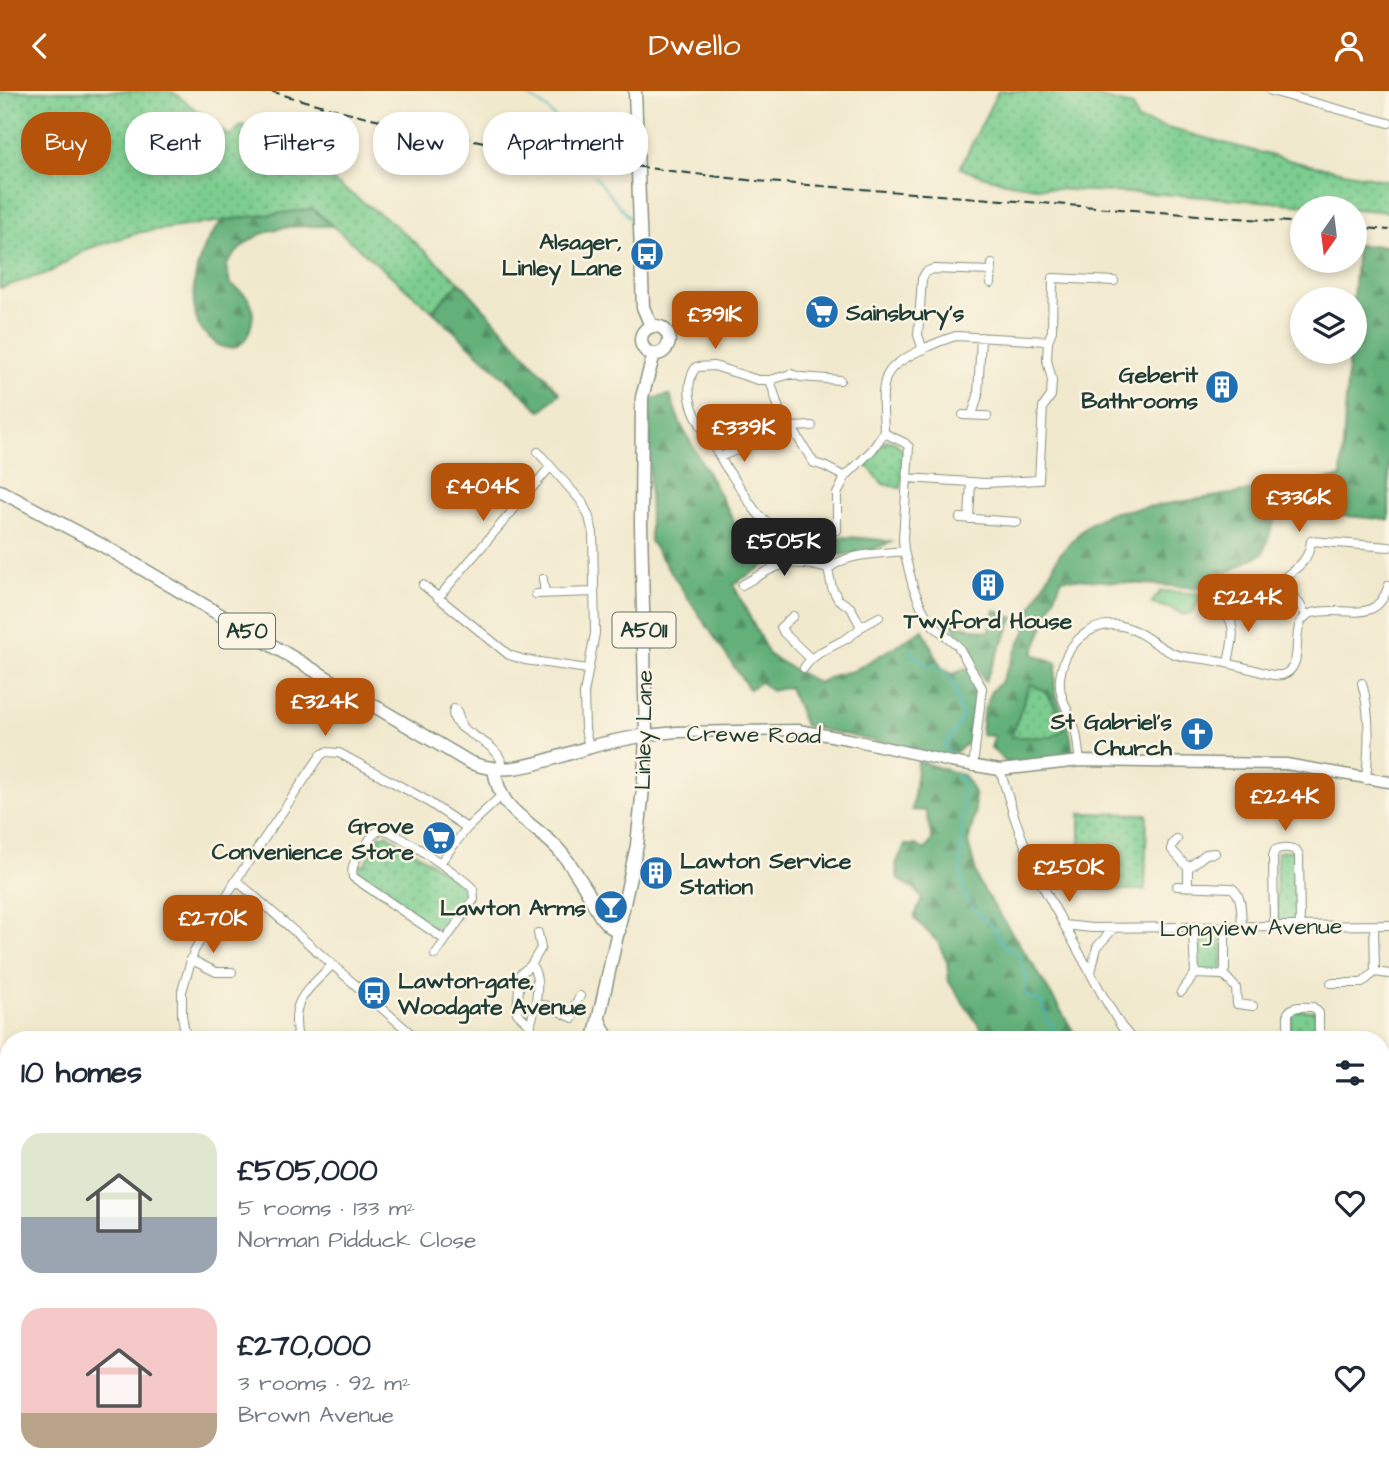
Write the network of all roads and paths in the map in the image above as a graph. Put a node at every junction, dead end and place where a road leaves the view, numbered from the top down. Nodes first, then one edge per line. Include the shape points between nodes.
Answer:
1 (635, 91) edge
2 (1271, 91) edge
3 (1389, 124) edge
4 (1101, 281) junction
5 (1114, 281) dead end
6 (991, 283) dead end
7 (1101, 291) dead end
8 (651, 326) junction
9 (981, 337) junction
10 (1048, 341) junction
11 (923, 350) junction
12 (654, 354) junction
13 (770, 380) junction
14 (839, 380) dead end
15 (987, 416) dead end
16 (791, 426) junction
17 (812, 426) dead end
18 (884, 432) junction
19 (538, 452) dead end
20 (720, 457) junction
21 (550, 467) junction
22 (845, 477) junction
23 (907, 478) junction
24 (971, 482) junction
25 (0, 491) edge
26 (1017, 521) dead end
27 (1389, 547) edge
28 (904, 551) junction
29 (828, 569) junction
30 (543, 579) dead end
31 (423, 585) dead end
32 (742, 585) dead end
33 (1389, 585) edge
34 (593, 591) junction
35 (438, 598) junction
36 (1239, 611) dead end
37 (1306, 615) junction
38 (793, 616) dead end
39 (879, 617) dead end
40 (861, 627) junction
41 (810, 658) junction
42 (1228, 663) junction
43 (804, 668) dead end
44 (588, 669) junction
45 (1362, 683) dead end
46 (462, 727) dead end
47 (646, 735) junction
48 (589, 747) junction
49 (1080, 761) junction
50 (973, 767) junction
51 (499, 769) junction
52 (1000, 770) junction
53 (1366, 780) junction
54 (1389, 782) edge
55 (502, 796) junction
56 (467, 828) junction
57 (1177, 839) dead end
58 (1215, 853) dead end
59 (440, 863) junction
60 (1188, 868) junction
61 (236, 880) junction
62 (1177, 886) dead end
63 (1188, 887) junction
64 (1064, 925) junction
65 (1389, 925) edge
66 (1300, 926) junction
67 (1374, 926) junction
68 (1193, 927) junction
69 (1225, 927) junction
70 (1242, 927) junction
71 (1274, 927) junction
72 (1114, 928) junction
73 (619, 930) junction
74 (538, 933) dead end
75 (445, 940) junction
76 (435, 955) dead end
77 (190, 959) junction
78 (531, 965) junction
79 (331, 966) junction
80 (232, 972) dead end
81 (1091, 972) junction
82 (1375, 972) junction
83 (1195, 974) junction
84 (1223, 974) junction
85 (1389, 974) edge
86 (1331, 983) dead end
87 (1181, 992) dead end
88 (580, 996) dead end
89 (536, 1004) junction
90 (1254, 1006) dead end
91 (600, 1020) junction
92 (531, 1026) junction
93 (185, 1031) edge
94 (297, 1031) edge
95 (408, 1031) edge
96 (529, 1031) edge
97 (597, 1031) edge
98 (605, 1031) edge
99 (1125, 1031) edge
100 (1288, 1031) edge
101 (1319, 1031) edge

1 - 8 main road via 643,307
2 - 3 street
4 - 5 street
4 - 7 street
4 - 10 street via 1053,278
6 - 11 street via 992,267 926,272 918,335
8 - 12 main road via 640,339 646,351
8 - 12 main road via 660,327 669,337 666,350
9 - 10 street
9 - 11 street via 956,336
9 - 15 street via 978,396 968,415
10 - 24 street via 1052,380 1051,396 1042,407 1042,482
11 - 18 street via 888,374
12 - 47 main road, Linley Lane / A5011 via 642,397
13 - 14 street via 791,374
13 - 16 street via 783,422
13 - 20 street via 751,379 714,366 696,367 689,392 695,414
16 - 17 street
16 - 20 street
16 - 22 street via 814,463
18 - 22 street
18 - 23 street via 909,447
19 - 21 street
20 - 22 street via 761,517 791,532 841,530 837,494
21 - 34 street via 582,502 589,517
21 - 35 street
23 - 24 street
23 - 28 street
24 - 26 street via 965,518
25 - 51 main road, A50 via 108,549 469,762
27 - 37 street via 1311,541 1305,562 1282,579
28 - 29 street via 847,559
28 - 50 street via 913,587 930,623 958,646 982,688
29 - 32 street via 780,564
29 - 40 street via 838,599 851,608
30 - 34 street via 540,594
31 - 35 street
33 - 37 street via 1377,607 1366,612
34 - 44 street via 595,633
35 - 44 street via 509,655
36 - 42 street via 1229,617 1233,633
37 - 42 street via 1298,627 1296,661 1282,675
38 - 41 street via 781,627
39 - 40 street
40 - 41 street via 853,636
41 - 43 street
42 - 49 street via 1171,653 1122,626 1102,626 1083,633 1065,658 1060,677 1060,693 1076,731
44 - 48 street via 584,714
45 - 53 street via 1369,714
46 - 51 street via 502,756
47 - 48 main road, Crewe Road / A50
47 - 50 main road, Crewe Road via 799,730
47 - 73 main road, Linley Lane via 637,845
48 - 51 main road, Crewe Road / A50 via 536,764
49 - 52 main road, Crewe Road
49 - 53 main road, Crewe Road via 1286,764
50 - 52 main road, Crewe Road
51 - 55 main road
52 - 64 street via 1035,872
53 - 54 main road, Crewe Road
55 - 56 street
55 - 73 main road via 509,808 557,849 605,923
56 - 59 street
56 - 61 street via 425,799 339,753 327,752 315,761
57 - 60 street via 1172,850
58 - 60 street
59 - 75 street via 470,885 474,894
59 - 75 street via 385,830 373,835 352,871 355,879
60 - 63 street
61 - 77 street
61 - 79 street
62 - 63 street
63 - 70 street via 1237,891
64 - 72 street, Longview Avenue
64 - 81 street
65 - 67 street, Longview Avenue
66 - 67 street, Longview Avenue
66 - 71 street, Longview Avenue
66 - 71 street via 1299,855 1291,848 1280,848 1273,856
67 - 82 street
68 - 69 street, Longview Avenue
68 - 72 street, Longview Avenue
68 - 83 street
69 - 70 street, Longview Avenue
69 - 84 street
70 - 71 street, Longview Avenue
72 - 81 street via 1097,947
73 - 91 main road, Linley Lane
74 - 78 street via 541,948
75 - 76 street
77 - 80 street via 216,972
77 - 93 street via 181,1002
78 - 89 street via 538,975
78 - 92 street via 520,974 517,1013
79 - 94 street via 298,1004
79 - 95 street
81 - 99 street
82 - 85 street
82 - 86 street via 1362,983
83 - 84 street
83 - 87 street
84 - 90 street via 1236,988 1237,1004
88 - 89 street via 571,1016
89 - 92 street
91 - 97 main road, Linley Lane
91 - 98 main road
92 - 96 street
100 - 101 street via 1292,1008 1313,1007

